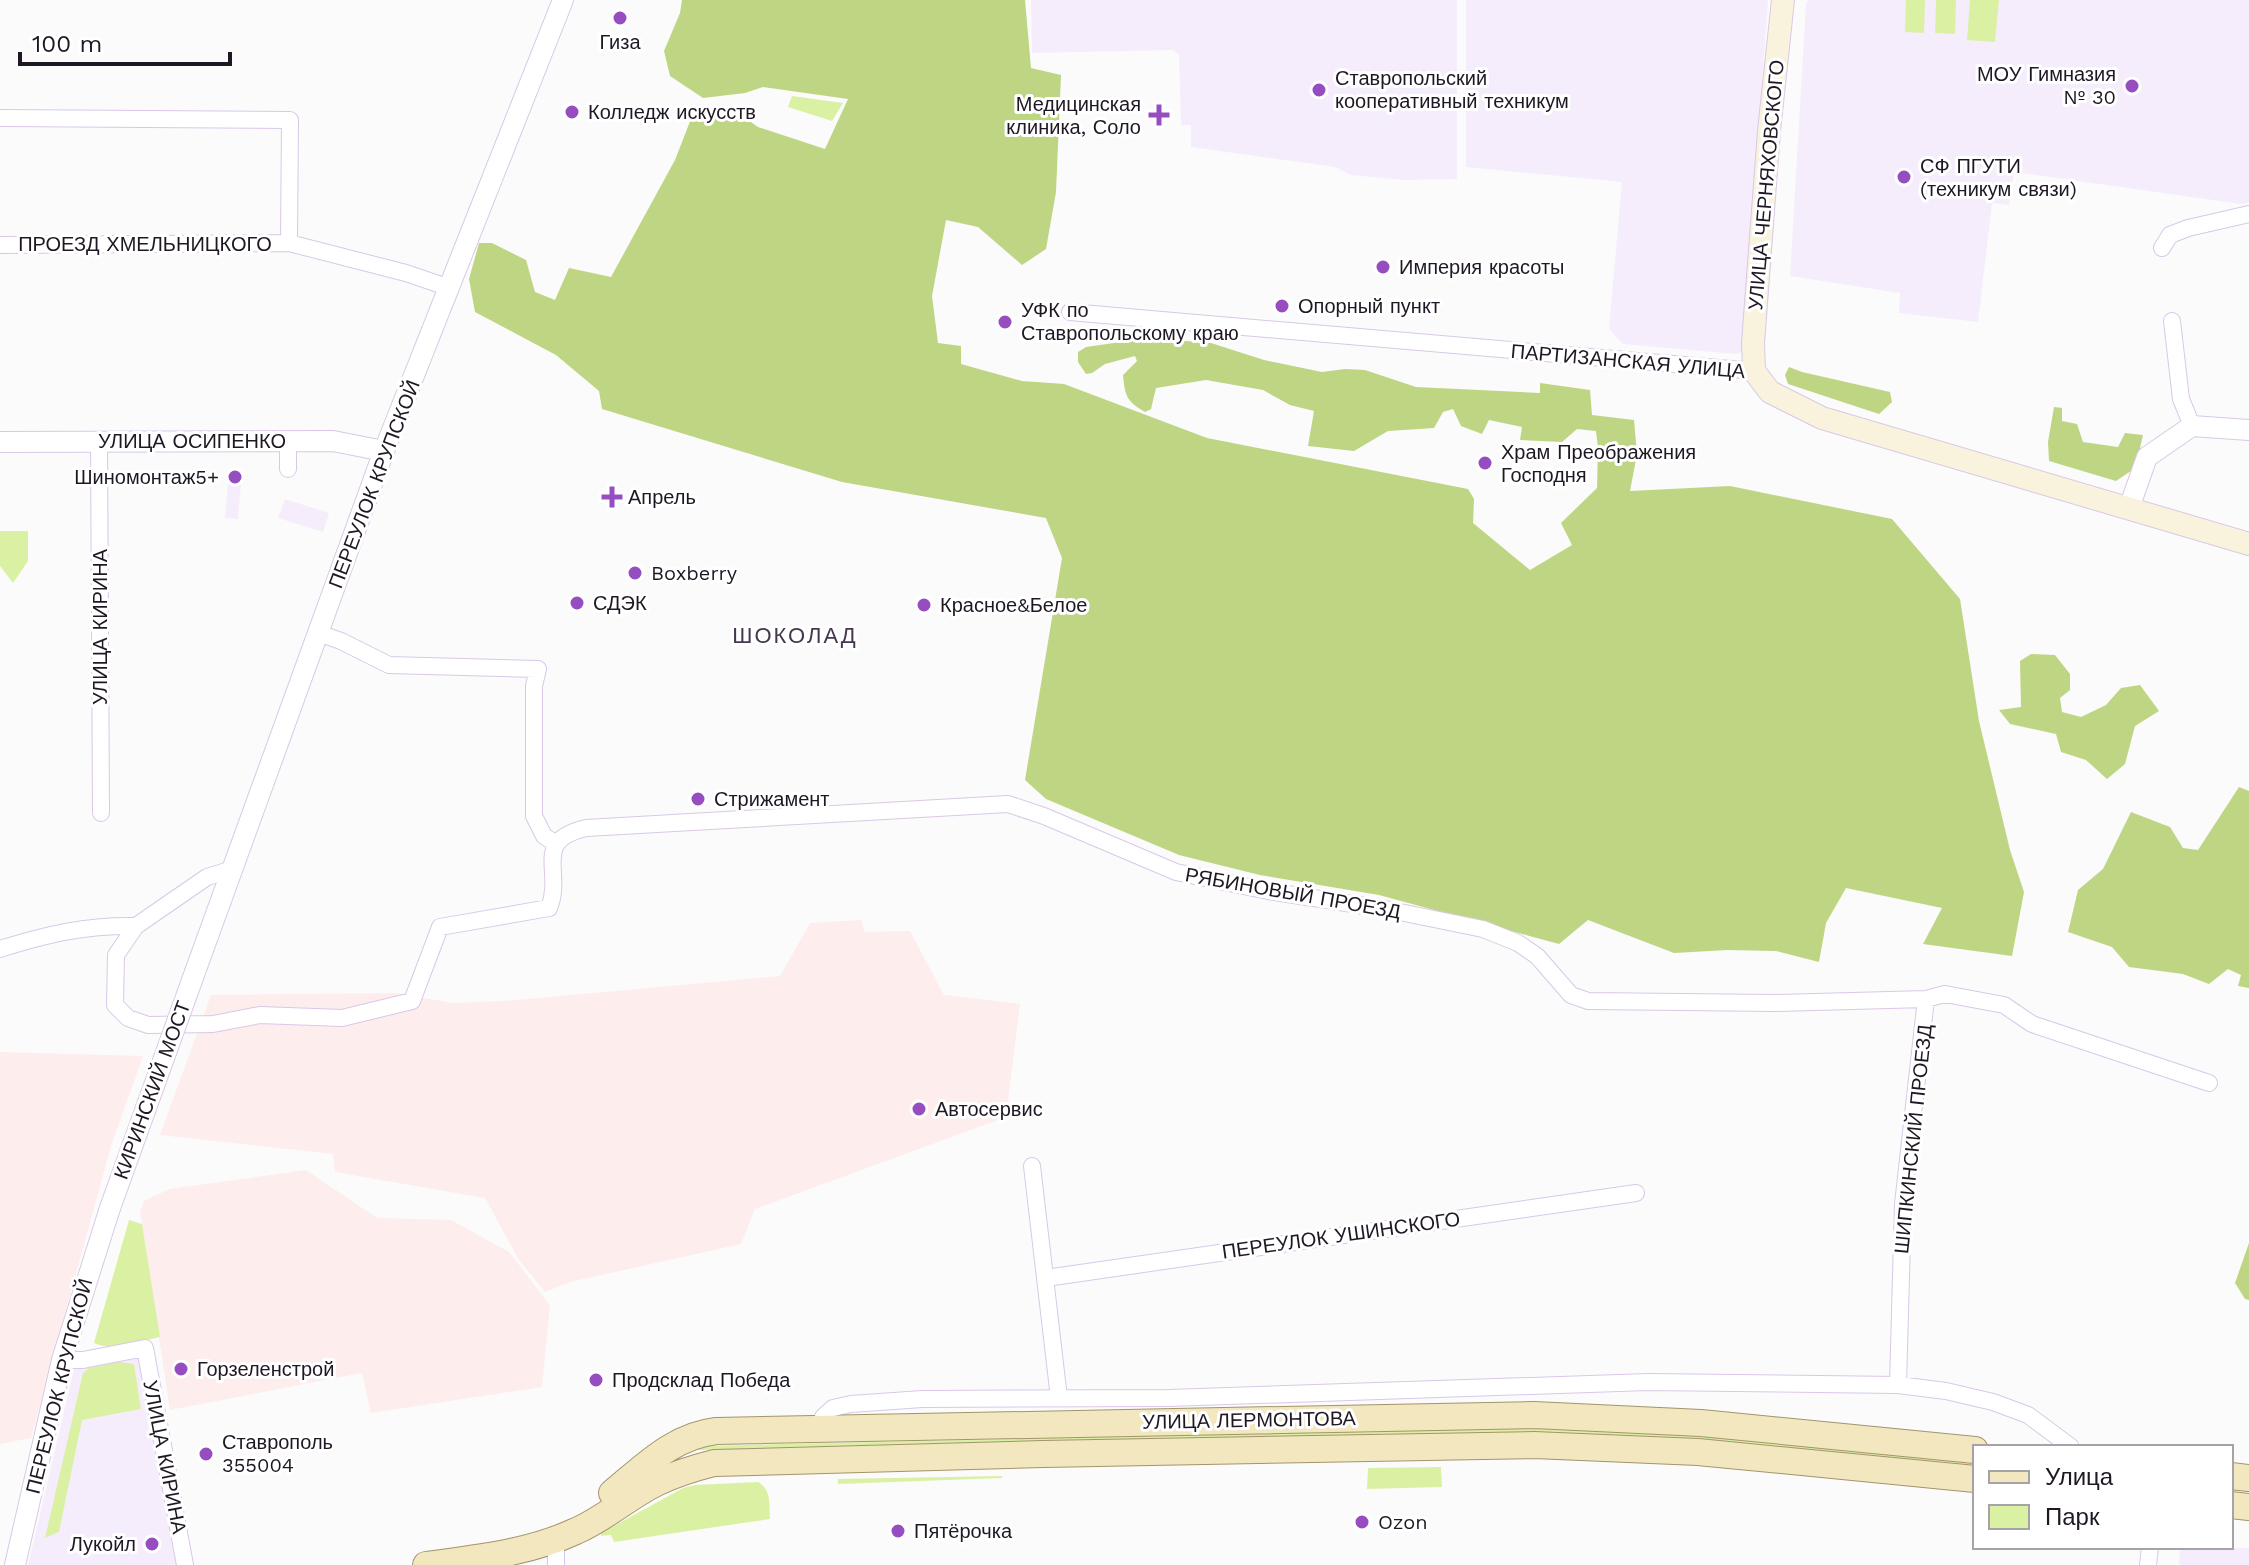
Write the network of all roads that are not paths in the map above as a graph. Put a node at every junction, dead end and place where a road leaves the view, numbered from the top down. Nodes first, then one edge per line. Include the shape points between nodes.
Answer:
1 (563, 0) edge
2 (1783, 0) edge
3 (0, 118) edge
4 (2249, 214) edge
5 (289, 243) junction
6 (0, 245) edge
7 (2162, 248) dead end
8 (450, 288) junction
9 (1070, 312) dead end
10 (2172, 321) dead end
11 (1754, 371) junction
12 (2192, 426) junction
13 (2249, 430) edge
14 (99, 441) junction
15 (288, 441) junction
16 (0, 442) edge
17 (384, 451) junction
18 (288, 469) dead end
19 (2129, 508) junction
20 (2249, 544) edge
21 (318, 633) junction
22 (101, 813) dead end
23 (555, 843) junction
24 (233, 869) junction
25 (136, 926) junction
26 (0, 949) edge
27 (195, 972) joint
28 (1926, 999) junction
29 (2209, 1083) dead end
30 (1032, 1166) dead end
31 (1636, 1193) dead end
32 (110, 1208) joint
33 (1046, 1278) junction
34 (62, 1360) junction
35 (1898, 1385) junction
36 (1059, 1398) junction
37 (818, 1430) junction
38 (716, 1431) junction
39 (2069, 1445) edge
40 (1973, 1450) edge
41 (714, 1463) junction
42 (1973, 1479) edge
43 (556, 1539) junction
44 (15, 1565) edge
45 (185, 1565) edge
46 (426, 1565) edge
47 (556, 1565) edge

1 - 8 street, ПЕРЕУЛОК КРУПСКОЙ
2 - 11 main road, УЛИЦА ЧЕРНЯХОВСКОГО via 1764,183
3 - 5 street, ПРОЕЗД ХМЕЛЬНИЦКОГО via 290,120
4 - 7 street via 2170,235
5 - 6 street, ПРОЕЗД ХМЕЛЬНИЦКОГО
5 - 8 street, ПРОЕЗД ХМЕЛЬНИЦКОГО
8 - 17 street, ПЕРЕУЛОК КРУПСКОЙ
9 - 11 street, ПАРТИЗАНСКАЯ УЛИЦА
10 - 12 street via 2181,399
11 - 19 main road, ПАРТИЗАНСКАЯ УЛИЦА via 1770,392 1822,418
12 - 13 street
12 - 19 street via 2147,457
14 - 15 street, УЛИЦА ОСИПЕНКО
14 - 16 street, УЛИЦА ОСИПЕНКО
14 - 22 street, УЛИЦА КИРИНА
15 - 17 street, УЛИЦА ОСИПЕНКО via 333,441
15 - 18 street
17 - 21 street, ПЕРЕУЛОК КРУПСКОЙ
19 - 20 main road, ПАРТИЗАНСКАЯ УЛИЦА
21 - 23 street via 389,665 538,669 534,816 544,836
21 - 24 street, ПЕРЕУЛОК КРУПСКОЙ
23 - 25 street via 549,908 440,927 412,1001 342,1018 260,1015 213,1024 148,1025 128,1018 115,1005 116,955
23 - 28 street, РЯБИНОВЫЙ ПРОЕЗД via 568,832 586,828 1008,804 1176,872 1483,929 1537,956 1571,995 1588,1001
24 - 25 street via 207,877
24 - 27 street, ПЕРЕУЛОК КРУПСКОЙ
25 - 26 street via 96,925 48,933
27 - 32 street, КИРИНСКИЙ МОСТ, bridge
28 - 29 street, ШИПКИНСКИЙ ПРОЕЗД via 1945,994 2004,1005 2032,1024
28 - 35 street, ШИПКИНСКИЙ ПРОЕЗД via 1903,1204
30 - 33 street
31 - 33 street, ПЕРЕУЛОК УШИНСКОГО
32 - 34 street, ПЕРЕУЛОК КРУПСКОЙ
33 - 36 street
34 - 44 street, ПЕРЕУЛОК КРУПСКОЙ
34 - 45 street, УЛИЦА КИРИНА via 145,1348
35 - 36 street via 1648,1382
35 - 39 street via 1946,1391 2028,1415
36 - 37 street via 851,1404 833,1408
37 - 38 main road, УЛИЦА ЛЕРМОНТОВА
37 - 40 main road, УЛИЦА ЛЕРМОНТОВА via 1534,1415 1701,1423
38 - 41 main road via 690,1447 695,1456
38 - 43 main road, УЛИЦА ЛЕРМОНТОВА via 680,1441
41 - 42 main road, УЛИЦА ЛЕРМОНТОВА via 1534,1445 1698,1452
41 - 43 main road, УЛИЦА ЛЕРМОНТОВА via 654,1484
43 - 46 main road, УЛИЦА ЛЕРМОНТОВА via 509,1553
43 - 47 street

